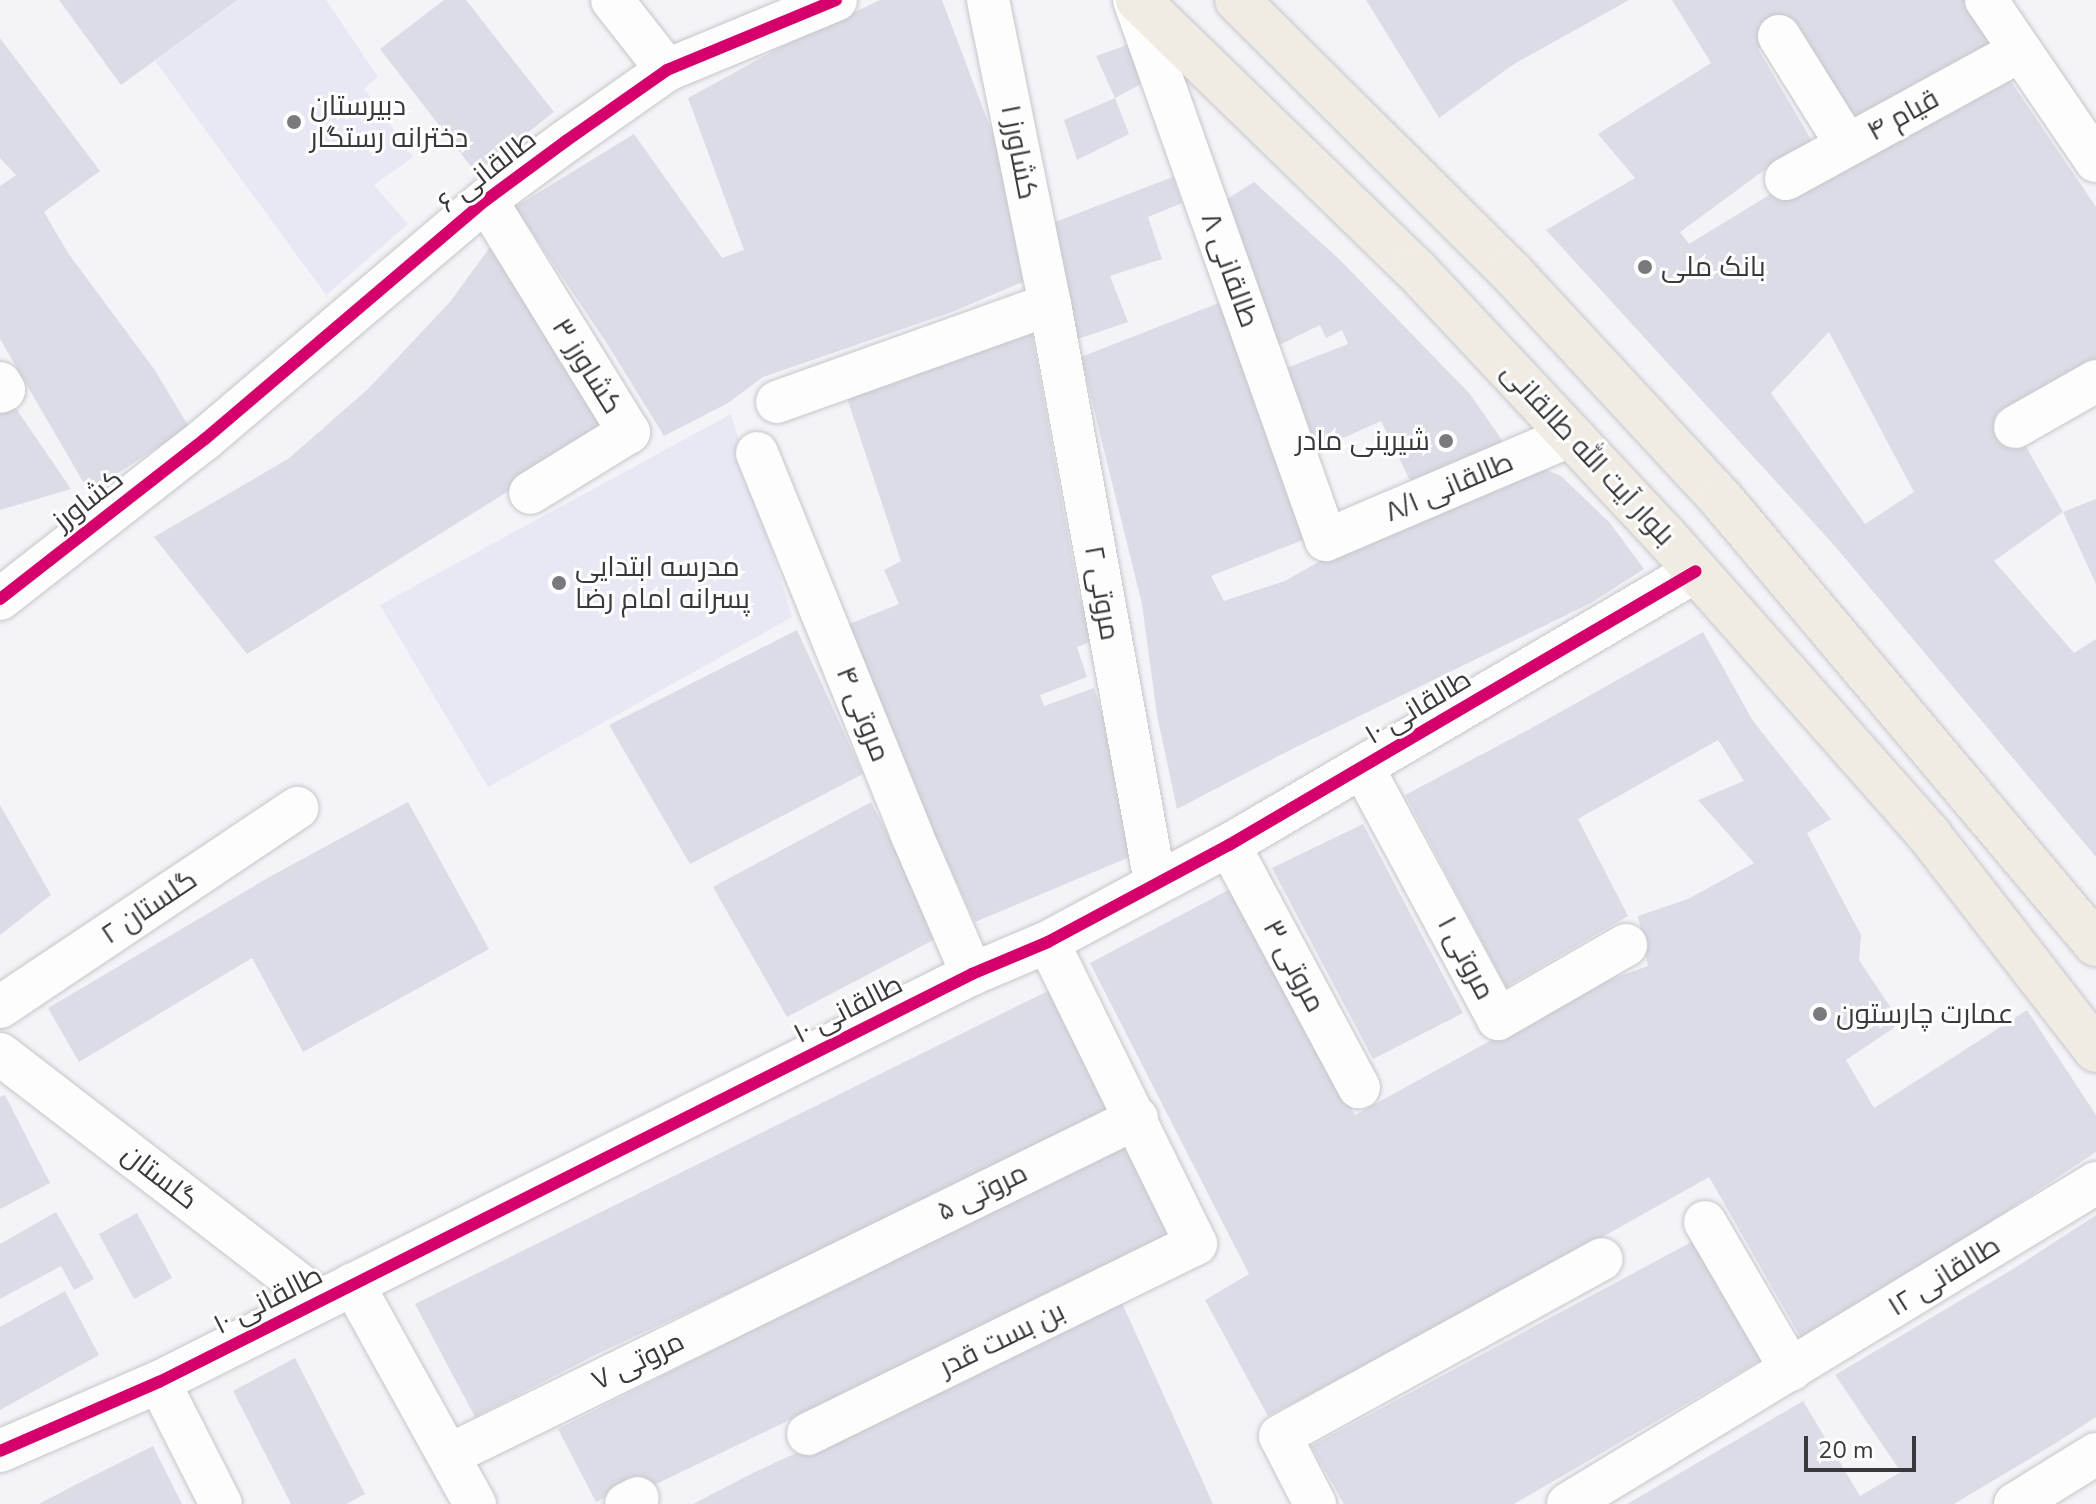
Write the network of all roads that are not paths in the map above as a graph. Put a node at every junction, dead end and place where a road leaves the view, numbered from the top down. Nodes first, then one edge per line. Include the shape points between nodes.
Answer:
1 (612, 0) edge
2 (836, 0) edge
3 (988, 0) edge
4 (1136, 0) edge
5 (1237, 0) edge
6 (1986, 0) edge
7 (1779, 36) dead end
8 (2020, 51) junction
9 (667, 70) junction
10 (1847, 145) junction
11 (2096, 161) edge
12 (1786, 179) dead end
13 (486, 200) junction
14 (1050, 304) junction
15 (2096, 381) edge
16 (0, 383) edge
17 (0, 392) edge
18 (777, 402) dead end
19 (2015, 427) dead end
20 (1572, 435) junction
21 (205, 439) joint
22 (757, 453) dead end
23 (530, 493) dead end
24 (1326, 540) joint
25 (1696, 571) junction
26 (0, 599) edge
27 (1363, 768) junction
28 (297, 808) dead end
29 (1229, 845) junction
30 (1155, 882) junction
31 (2093, 933) edge
32 (1048, 942) junction
33 (1626, 945) dead end
34 (972, 974) junction
35 (0, 1007) edge
36 (2096, 1050) edge
37 (0, 1054) edge
38 (1359, 1087) dead end
39 (1137, 1118) junction
40 (2096, 1183) edge
41 (1705, 1222) dead end
42 (1602, 1259) dead end
43 (827, 1267) joint
44 (336, 1292) junction
45 (1791, 1370) junction
46 (159, 1382) junction
47 (808, 1434) dead end
48 (0, 1451) edge
49 (2096, 1454) edge
50 (449, 1455) junction
51 (221, 1504) edge
52 (475, 1504) edge
53 (1315, 1504) edge
54 (1568, 1504) edge
55 (2015, 1504) edge

1 - 9 street
2 - 9 street, طالقانی ۶
3 - 14 street, کشاورز ۱
4 - 20 main road, بلوار آیت الله طالقانی via 1415,269
4 - 24 street, طالقانی ۸
5 - 31 main road via 1511,272 1722,500
6 - 8 street
7 - 10 street
8 - 10 street, قیام ۴
8 - 11 street
9 - 13 street, طالقانی ۶
10 - 12 street, قیام ۴
13 - 21 street, طالقانی ۶
13 - 23 street, کشاورز ۳ via 629,432
14 - 18 street
14 - 30 street, مروتی ۲
15 - 19 street
16 - 17 street
20 - 24 street, طالقانی ۸/۱
20 - 25 main road, بلوار آیت الله طالقانی
21 - 26 street, کشاورز
22 - 34 street, مروتی ۴
25 - 27 street, طالقانی ۱۰
25 - 36 main road, بلوار آیت الله طالقانی via 1930,836
27 - 29 street, طالقانی ۱۰
27 - 33 street, مروتی ۱ via 1498,1019
28 - 35 street, گلستان ۲
29 - 30 street, طالقانی ۱۰
29 - 38 street, مروتی ۳
30 - 32 street, طالقانی ۱۰
32 - 34 street, طالقانی ۱۰
32 - 39 street
34 - 44 street, طالقانی ۱۰
37 - 44 street, گلستان
39 - 43 street, مروتی ۵
39 - 47 street, بن بست قدر via 1196,1244
40 - 45 street, طالقانی ۱۲
41 - 45 street
42 - 53 street via 1280,1436
43 - 50 street, مروتی ۷
44 - 46 street, طالقانی ۱۰
44 - 50 street
45 - 54 street, طالقانی ۱۲
46 - 48 street, طالقانی ۱۰
46 - 51 street
49 - 55 street
50 - 52 street

